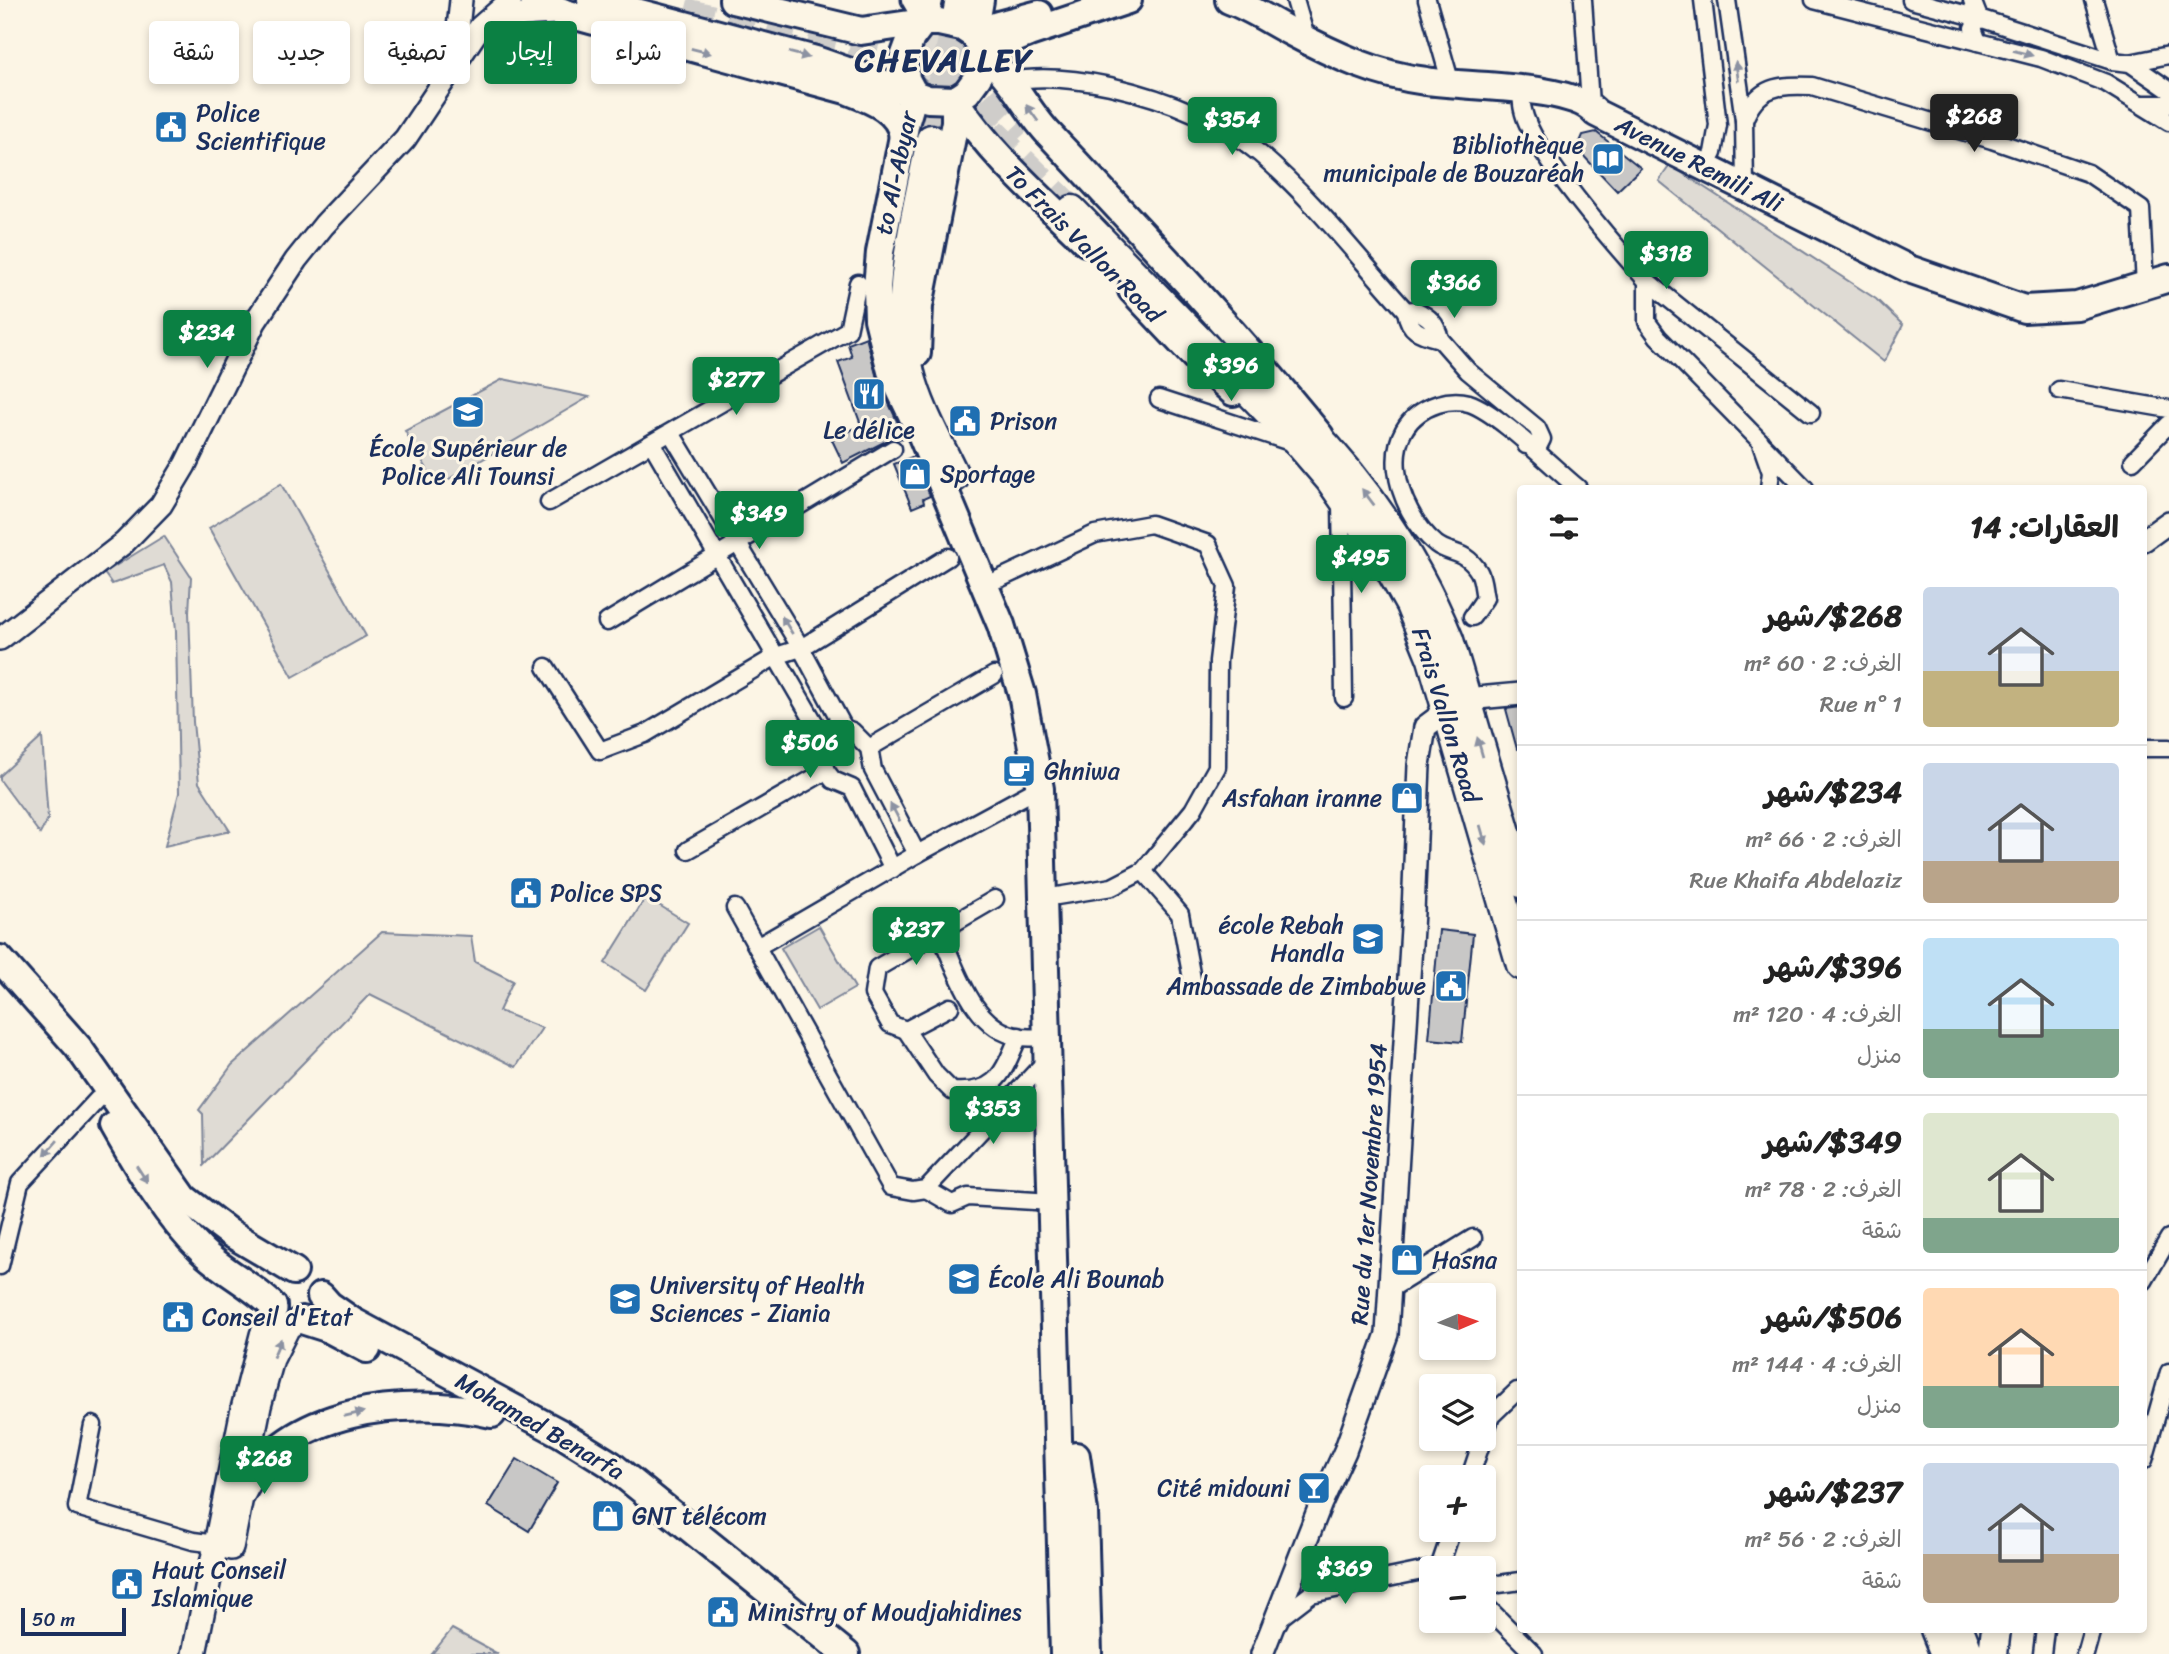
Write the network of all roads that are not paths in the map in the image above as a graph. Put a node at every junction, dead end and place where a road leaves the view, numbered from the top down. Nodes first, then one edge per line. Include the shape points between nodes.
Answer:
1 (461, 0) edge
2 (511, 0) edge
3 (534, 0) edge
4 (591, 0) edge
5 (733, 0) edge
6 (1092, 0) edge
7 (1128, 0) edge
8 (1295, 0) edge
9 (1427, 0) edge
10 (1583, 0) edge
11 (1703, 0) edge
12 (1727, 0) edge
13 (1814, 0) edge
14 (1911, 0) edge
15 (1972, 0) edge
16 (2094, 0) edge
17 (1239, 3) edge
18 (936, 8) edge
19 (1947, 10) junction
20 (565, 13) junction
21 (1979, 18) junction
22 (1942, 33) junction
23 (1016, 38) junction
24 (1307, 41) junction
25 (470, 42) edge
26 (1978, 42) junction
27 (977, 44) junction
28 (470, 47) edge
29 (2169, 55) edge
30 (2112, 61) junction
31 (2130, 63) junction
32 (1010, 81) junction
33 (442, 84) edge
34 (1451, 84) junction
35 (1521, 89) junction
36 (2169, 90) edge
37 (914, 94) junction
38 (956, 100) junction
39 (1590, 104) junction
40 (2140, 104) junction
41 (2169, 104) edge
42 (426, 108) junction
43 (1744, 120) junction
44 (2169, 122) edge
45 (917, 137) junction
46 (989, 147) junction
47 (1705, 168) junction
48 (943, 174) junction
49 (1745, 188) junction
50 (1078, 203) tunnel mouth
51 (1647, 281) junction
52 (2157, 282) edge
53 (858, 283) dead end
54 (2059, 390) dead end
55 (1158, 399) dead end
56 (2169, 409) edge
57 (1811, 413) dead end
58 (2169, 424) edge
59 (670, 433) junction
60 (922, 436) junction
61 (1760, 441) junction
62 (1293, 442) junction
63 (652, 444) junction
64 (1526, 445) junction
65 (893, 449) dead end
66 (1324, 457) junction
67 (2133, 461) dead end
68 (955, 477) junction
69 (1574, 485) edge
70 (1769, 485) edge
71 (1802, 485) edge
72 (1340, 494) junction
73 (549, 502) dead end
74 (736, 543) junction
75 (717, 555) junction
76 (948, 557) dead end
77 (999, 579) junction
78 (1472, 617) dead end
79 (607, 622) dead end
80 (0, 639) edge
81 (802, 648) junction
82 (776, 656) junction
83 (546, 667) dead end
84 (994, 675) dead end
85 (1517, 694) edge
86 (1344, 698) dead end
87 (1456, 701) junction
88 (844, 728) junction
89 (824, 739) junction
90 (869, 748) junction
91 (2147, 748) edge
92 (2169, 748) edge
93 (826, 771) junction
94 (1039, 789) junction
95 (688, 850) dead end
96 (917, 854) junction
97 (893, 869) junction
98 (1143, 871) junction
99 (1517, 872) edge
100 (1057, 896) junction
101 (995, 899) dead end
102 (735, 908) dead end
103 (940, 933) junction
104 (757, 947) junction
105 (1517, 949) edge
106 (0, 959) edge
107 (1192, 979) dead end
108 (0, 982) edge
109 (950, 1007) dead end
110 (906, 1030) junction
111 (1019, 1037) junction
112 (1048, 1048) junction
113 (98, 1099) junction
114 (20, 1184) junction
115 (926, 1189) junction
116 (0, 1197) edge
117 (1052, 1202) junction
118 (230, 1233) junction
119 (1473, 1238) dead end
120 (2169, 1238) edge
121 (213, 1260) junction
122 (0, 1266) edge
123 (294, 1271) junction
124 (2147, 1276) edge
125 (1392, 1288) junction
126 (321, 1296) junction
127 (287, 1314) junction
128 (2169, 1372) edge
129 (1517, 1391) edge
130 (1496, 1411) edge
131 (492, 1414) junction
132 (93, 1425) dead end
133 (2147, 1449) edge
134 (1067, 1456) junction
135 (242, 1493) junction
136 (216, 1544) junction
137 (1419, 1572) edge
138 (1517, 1582) edge
139 (1496, 1584) edge
140 (1496, 1616) edge
141 (1937, 1633) edge
142 (1961, 1633) edge
143 (1996, 1633) edge
144 (2045, 1633) edge
145 (2091, 1633) edge
146 (194, 1654) edge
147 (210, 1654) edge
148 (817, 1654) edge
149 (846, 1654) edge
150 (1052, 1654) edge
151 (1064, 1654) edge
152 (1073, 1654) edge
153 (1088, 1654) edge
154 (1263, 1654) edge
155 (1534, 1654) edge
156 (1945, 1654) edge
157 (1969, 1654) edge
158 (1993, 1654) edge
159 (2042, 1654) edge
160 (2085, 1654) edge

1 - 42 street via 454,49
2 - 25 street
3 - 20 main road
4 -> 37 main road via 816,60
5 - 18 main road via 853,30 871,30
6 - 27 main road via 998,25
7 - 23 main road
8 - 24 street
9 - 34 street
10 - 39 street
11 - 47 street via 1718,125
43 -> 12 street
13 - 22 street
14 - 19 street
15 - 21 street
16 - 30 street
17 - 24 main road, Avenue Remili Ali
18 - 27 main road
18 - 27 main road
18 - 37 main road via 911,38 904,57 906,79
19 - 21 street
19 - 22 street via 1951,25
20 - 28 street via 497,22
20 -> 45 main road via 846,90 896,117
21 - 26 street via 1973,31
21 - 30 street
22 - 26 street
23 - 27 main road
23 - 32 main road via 1004,54
24 - 34 main road, Avenue Remili Ali via 1371,70
26 -> 40 street via 2081,73
27 - 32 main road
27 - 38 main road via 978,77
29 - 31 street
30 - 31 street
31 - 36 street
32 - 64 street via 1040,77 1124,89 1175,105 1232,134 1311,205 1406,311 1430,317 1440,339 1468,371 1537,428 1542,439 1539,445
66 -> 32 main road via 1279,385 1044,128
33 - 42 street
34 - 35 main road, Avenue Remili Ali
35 - 39 main road, Avenue Remili Ali
35 - 51 street via 1523,112 1540,148
37 - 38 main road
37 - 45 main road, to Al-Abyar
38 - 46 main road, To Frais Vallon Road
38 - 48 main road
39 - 47 main road, Avenue Remili Ali via 1596,113
40 - 41 street
40 - 44 street
42 - 80 street via 324,225 280,284 238,354 161,505 124,543
43 - 49 street
43 - 52 street via 1750,104 1772,88 1812,86 2088,173 2141,209
45 - 60 highway via 893,257 890,310 896,363
45 - 60 main road, to Al-Abyar via 880,252 877,298 891,371
45 - 68 highway via 904,342 914,384
46 - 48 main road via 962,148
46 - 62 main road, To Frais Vallon Road via 1199,362
47 - 49 main road, Avenue Remili Ali
48 - 68 main road via 919,306 917,348 923,385
49 - 52 main road, Avenue Remili Ali via 1909,269 2024,309 2077,306
50 - 66 highway, Frais Vallon Road
51 - 57 street
51 - 61 street via 1647,322
53 - 59 street via 848,330
54 - 56 street
55 - 62 street
58 - 67 street
59 - 63 street
59 - 74 street
60 - 94 main road, to Al-Abyar via 1005,636 1022,694
61 - 70 street via 1771,472
61 - 71 street
62 - 66 main road, To Frais Vallon Road
63 - 73 street
63 - 75 street
64 - 69 street
64 - 78 street via 1483,410 1455,400 1421,412 1398,438 1396,464 1402,501 1437,545 1460,552 1479,573 1485,598
65 - 74 street
66 - 72 highway, Frais Vallon Road
87 -> 66 highway, Frais Vallon Road via 1449,640 1424,585 1380,513
68 - 77 main road
72 - 86 street
72 - 87 highway, Frais Vallon Road via 1410,605
74 - 75 street
81 -> 74 street
75 - 79 street
75 - 82 street
76 - 81 street
77 - 98 street via 1095,534 1152,524 1208,544 1227,586 1218,661 1217,767 1193,810
77 - 100 main road via 1022,637 1041,711 1052,784
81 - 82 street
81 - 88 street
82 - 83 street via 645,734 600,751
82 - 89 street
84 - 90 street
85 - 87 street
99 -> 87 highway, Frais Vallon Road
87 -> 105 highway, Frais Vallon Road
87 - 125 street, Rue du 1er Novembre 1954 via 1425,726 1419,765
88 - 89 street
88 - 90 street
89 - 93 street via 821,753
96 -> 90 street via 873,770
91 - 92 street
93 - 95 street
93 - 97 street via 852,788
94 - 96 street
94 - 112 main road, to Al-Abyar
96 - 97 street
97 - 104 street
98 - 100 street via 1112,887
98 - 107 street via 1180,914
100 - 134 main road via 1075,1360
101 - 103 street
102 - 104 street
103 - 110 street via 877,968 873,994 890,1024
103 - 111 street via 984,1017
104 - 115 street via 891,1187
106 - 118 main road via 78,1047 184,1198
108 - 113 main road, Mohamed Benarfa
109 - 110 street
110 - 111 street via 951,1091 975,1091 994,1084
111 - 112 street
112 - 115 street
112 - 117 main road, to Al-Abyar
113 -> 114 street
113 -> 121 main road, Mohamed Benarfa via 163,1205
114 - 116 street
114 - 122 street
115 - 117 street via 952,1204 968,1197
117 - 134 main road, to Al-Abyar
118 - 121 main road via 247,1248 249,1262 237,1268
118 - 123 main road
119 - 125 street
120 - 124 street
121 - 127 main road, Mohamed Benarfa
123 - 126 main road via 311,1276
123 - 127 main road via 280,1277 272,1290
125 - 154 street, Rue du 1er Novembre 1954 via 1387,1334
126 - 127 main road via 316,1311
126 - 149 main road, Mohamed Benarfa via 352,1321 610,1464
127 - 131 main road, Mohamed Benarfa via 347,1338
135 -> 127 main road via 259,1406 272,1360 288,1327
127 - 136 main road via 262,1335
128 - 133 street
129 - 130 street
135 -> 131 main road via 255,1469 273,1452 326,1422 403,1407
131 - 148 main road, Mohamed Benarfa via 608,1481
132 - 136 street via 77,1507
134 - 150 main road via 1053,1534
134 - 151 main road
134 - 152 main road
134 - 153 main road via 1084,1512
135 - 147 main road
136 - 146 main road
137 - 154 street via 1311,1594 1280,1617
138 - 139 street
140 - 155 street
141 - 156 highway
142 - 157 highway
143 - 158 highway
144 - 159 street
145 - 160 street

